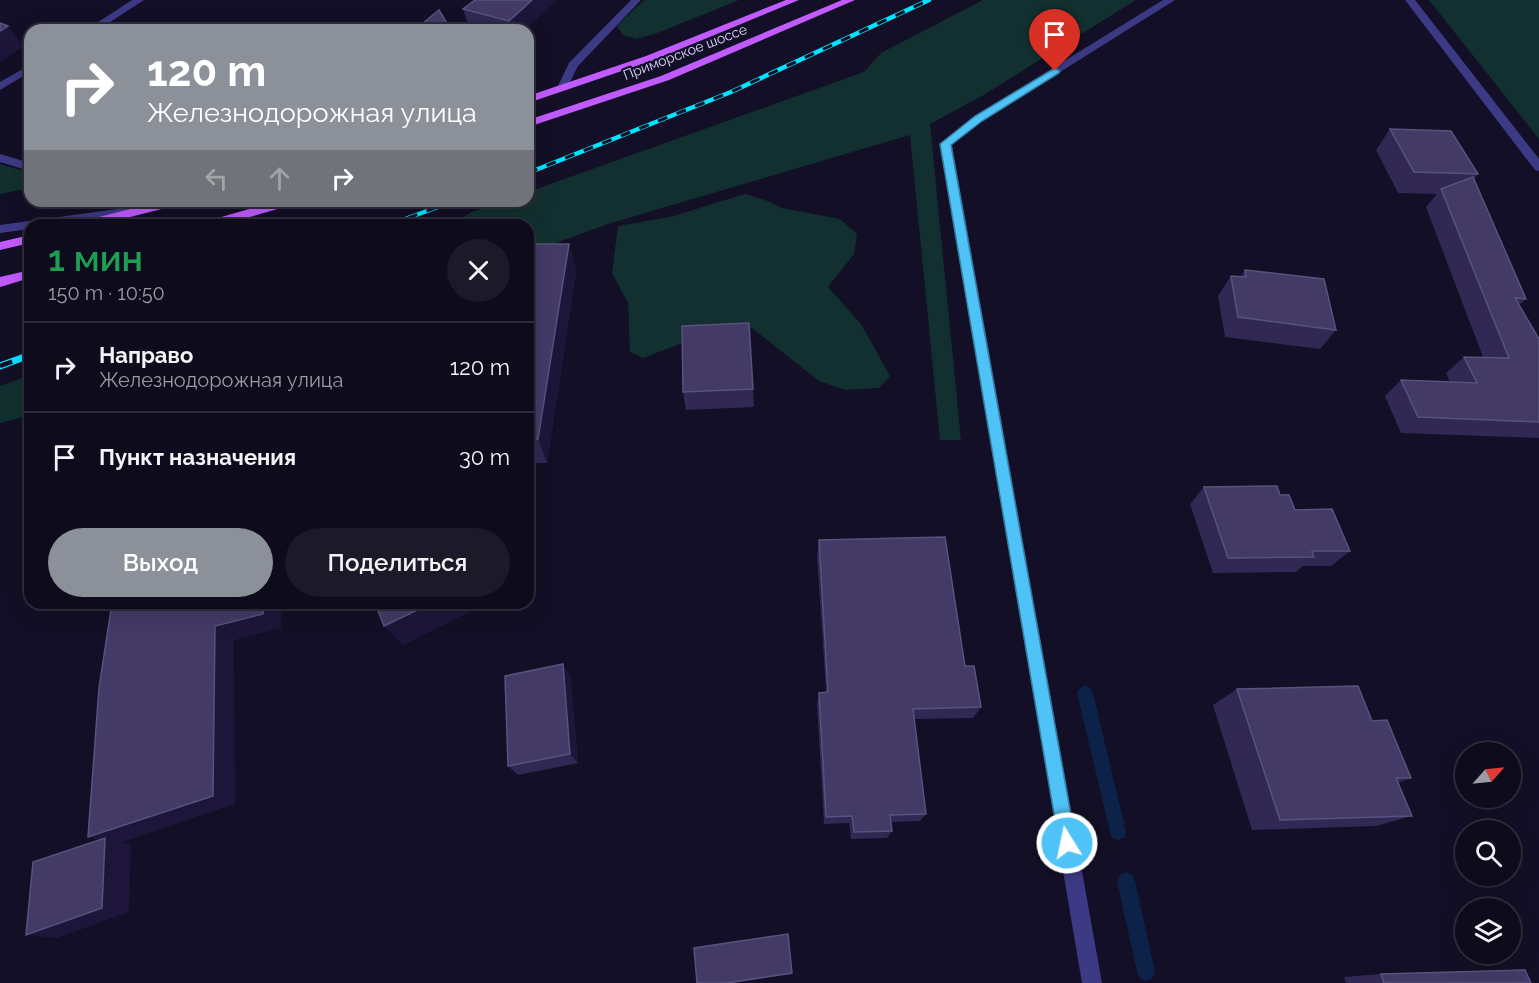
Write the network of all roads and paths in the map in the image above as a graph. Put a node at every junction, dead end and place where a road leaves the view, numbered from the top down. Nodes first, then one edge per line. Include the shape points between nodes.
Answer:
1 (139, 0) edge
2 (636, 0) edge
3 (794, 0) edge
4 (850, 0) edge
5 (1170, 0) edge
6 (1410, 0) edge
7 (101, 24) edge
8 (24, 72) edge
9 (0, 87) edge
10 (562, 88) junction
11 (534, 98) edge
12 (534, 122) edge
13 (0, 158) edge
14 (24, 165) edge
15 (1539, 167) edge
16 (142, 207) edge
17 (154, 207) edge
18 (270, 207) edge
19 (147, 209) junction
20 (74, 219) edge
21 (107, 219) edge
22 (229, 219) edge
23 (24, 226) edge
24 (0, 229) edge
25 (24, 240) edge
26 (0, 246) edge
27 (24, 276) edge
28 (0, 282) edge
29 (1092, 983) edge

1 - 7 street
2 - 10 street via 573,65
3 - 10 main road, Приморское шоссе via 650,58
4 - 12 main road, Приморское шоссе via 665,78
5 - 29 street via 979,118 945,144
6 - 15 street
8 - 9 street
10 - 11 main road, Приморское шоссе
13 - 14 street
16 - 19 street
17 - 19 main road
18 - 22 main road
19 - 20 street
19 - 21 main road
23 - 24 street
25 - 26 main road
27 - 28 main road

